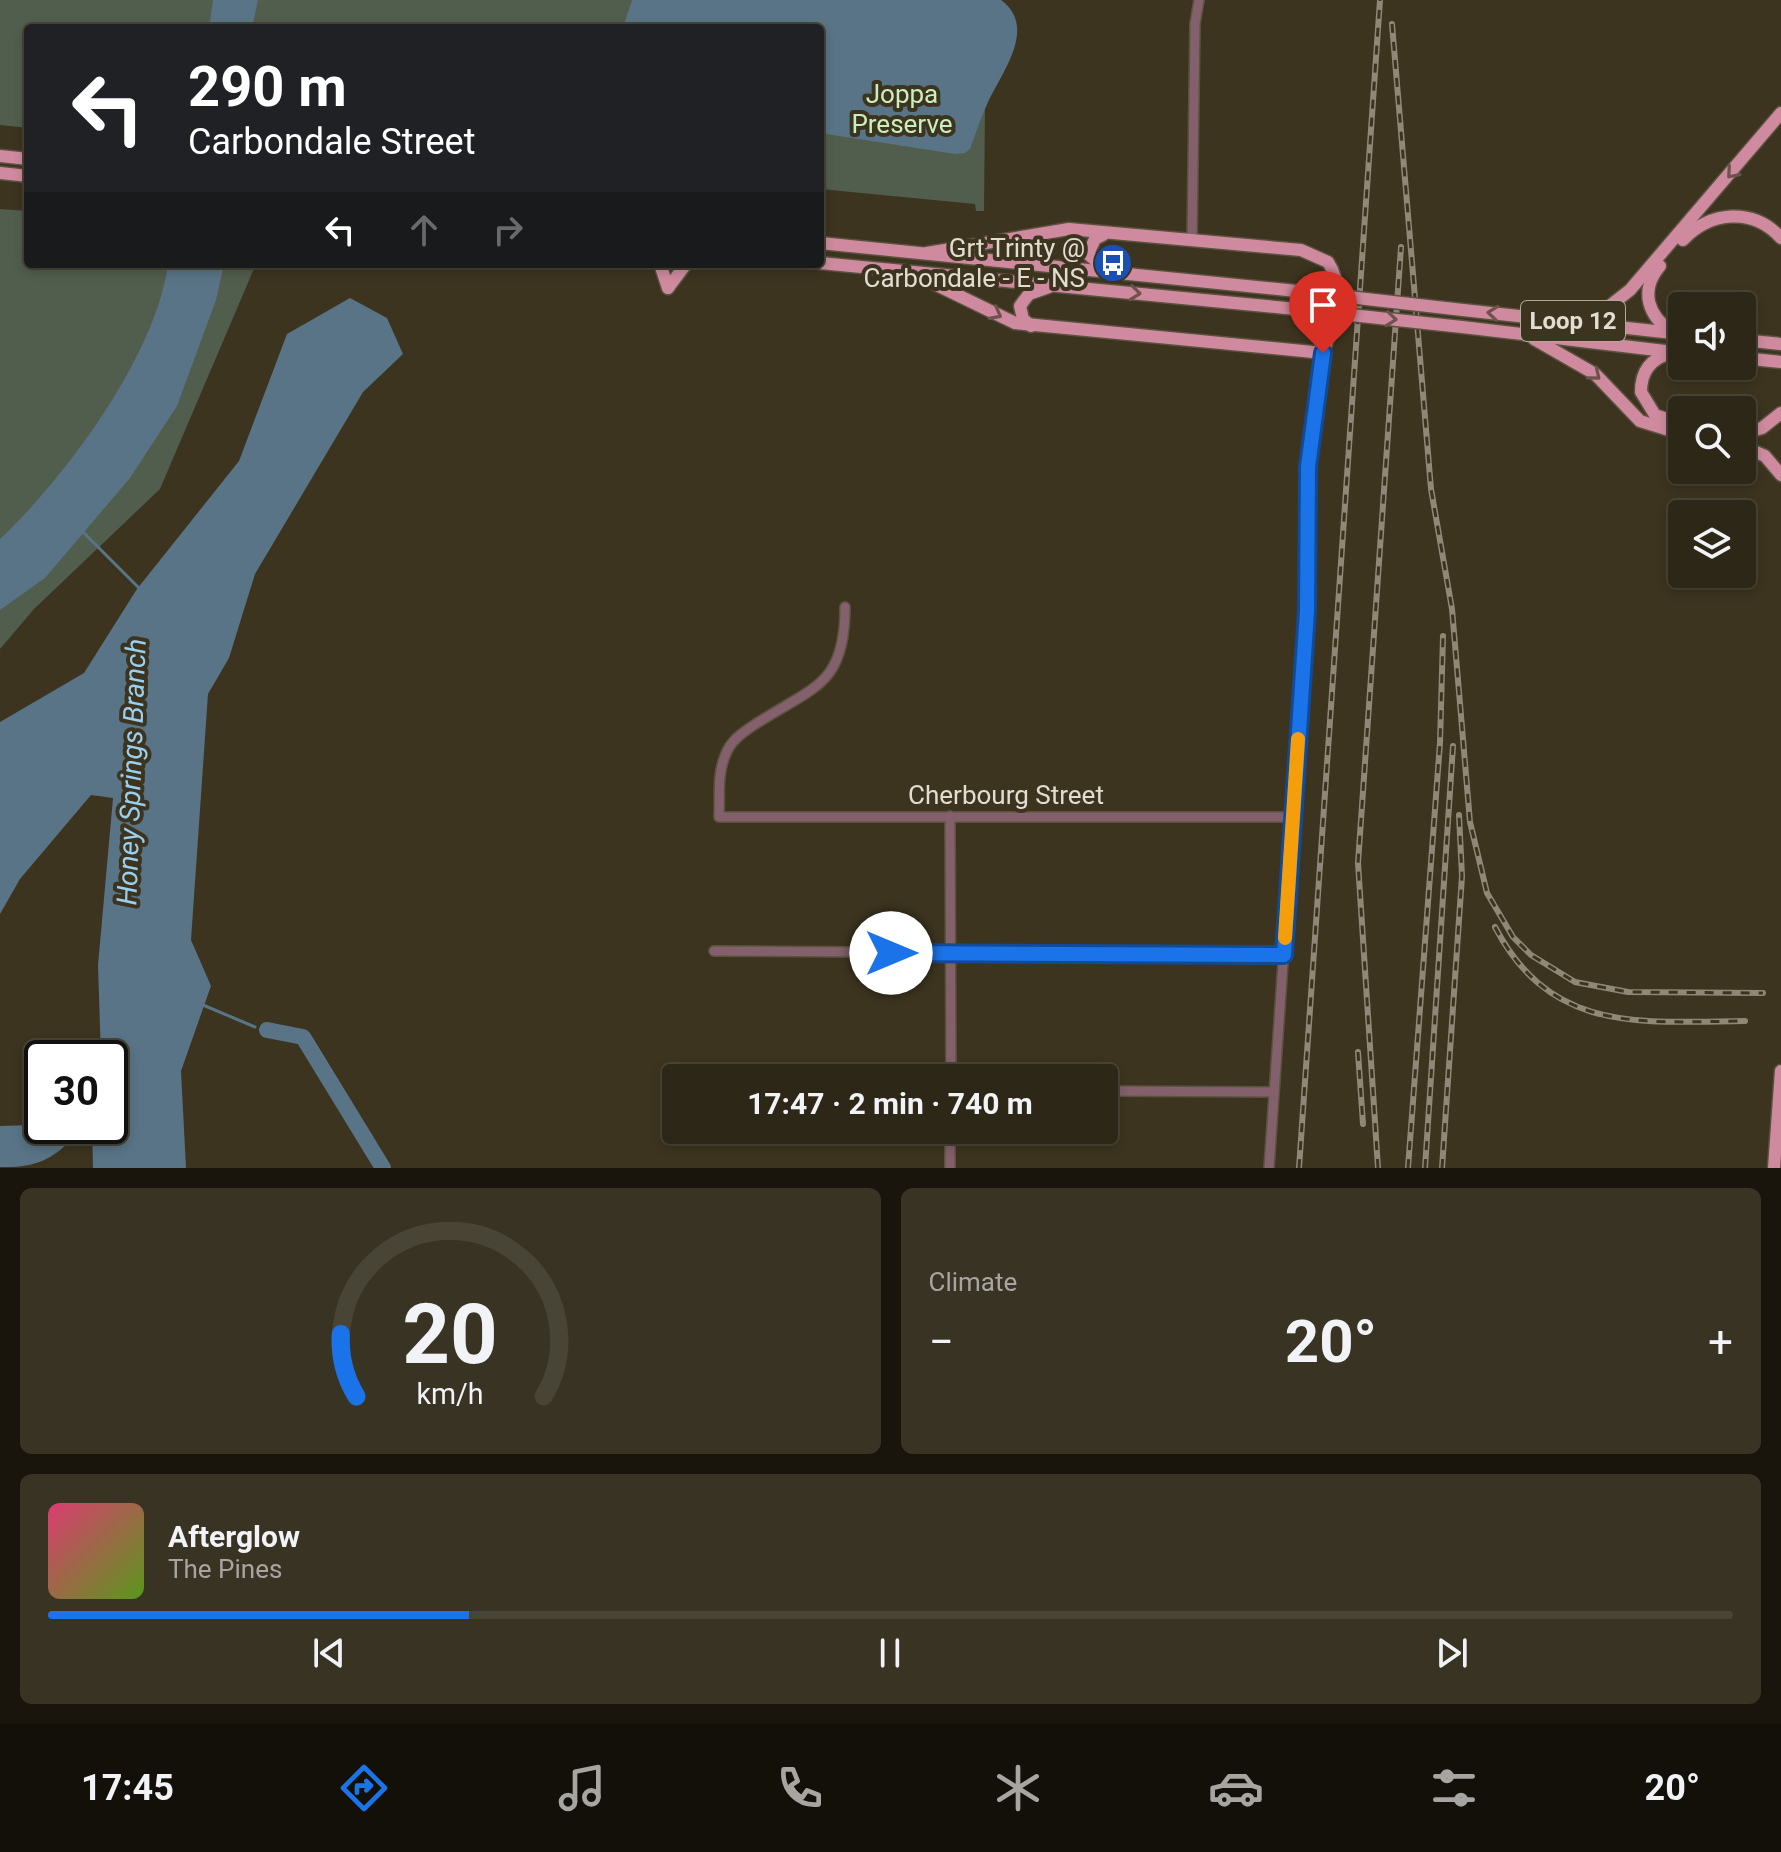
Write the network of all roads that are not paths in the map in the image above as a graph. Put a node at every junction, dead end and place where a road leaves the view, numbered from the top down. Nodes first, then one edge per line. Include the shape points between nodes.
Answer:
1 (1199, 0) edge
2 (1781, 113) edge
3 (0, 156) edge
4 (24, 159) edge
5 (0, 173) edge
6 (24, 176) edge
7 (1103, 235) junction
8 (1781, 238) edge
9 (1192, 240) junction
10 (824, 243) edge
11 (927, 253) junction
12 (824, 263) edge
13 (661, 268) edge
14 (683, 268) edge
15 (1108, 271) junction
16 (912, 273) junction
17 (1057, 285) junction
18 (1575, 322) junction
19 (1031, 326) junction
20 (1668, 326) edge
21 (1668, 332) edge
22 (1528, 335) junction
23 (1756, 341) edge
24 (1781, 344) edge
25 (1668, 351) edge
26 (1323, 353) junction
27 (1668, 356) edge
28 (1756, 360) edge
29 (1781, 362) edge
30 (1781, 413) edge
31 (1668, 419) edge
32 (1668, 430) edge
33 (1756, 430) edge
34 (1756, 452) edge
35 (1781, 475) edge
36 (845, 607) dead end
37 (950, 816) junction
38 (1292, 817) junction
39 (714, 951) dead end
40 (950, 953) junction
41 (1284, 955) junction
42 (951, 1064) edge
43 (1781, 1071) edge
44 (1118, 1091) edge
45 (1273, 1092) junction
46 (950, 1144) edge
47 (950, 1168) edge
48 (1269, 1168) edge
49 (1774, 1168) edge

1 - 9 street
2 -> 18 main road via 1630,290 1602,312
3 - 4 main road
5 - 6 main road
7 - 9 main road
7 - 11 main road via 1046,231
7 - 15 main road via 1088,254
8 - 20 main road via 1740,216 1715,218 1693,230 1657,269 1648,287 1654,316
9 - 26 main road via 1301,250 1328,262 1338,288
10 - 11 main road, Loop 12
11 - 15 main road, Loop 12
12 - 16 main road, Loop 12
13 - 14 main road via 668,288
18 -> 15 main road, Loop 12, bridge
16 - 17 main road, Loop 12
16 -> 19 main road via 1005,319
17 - 19 main road via 1023,299 1020,312
17 -> 22 main road, Loop 12, bridge
18 - 21 main road, Loop 12
19 - 26 main road
22 - 25 main road, Loop 12
22 -> 32 main road via 1595,374 1640,421
23 - 24 main road
26 - 38 street via 1308,467 1307,611
27 - 31 main road via 1650,363 1641,392 1655,415
28 - 29 main road
30 - 33 main road
34 - 35 main road
36 - 37 street, Cherbourg Street via 836,667 743,732 725,753 719,817
37 - 38 street, Cherbourg Street
37 - 40 street
38 - 41 street
39 - 40 street
40 - 41 street
40 - 42 street
41 - 45 street
43 - 49 main road
44 - 45 street
45 - 48 street
46 - 47 street

